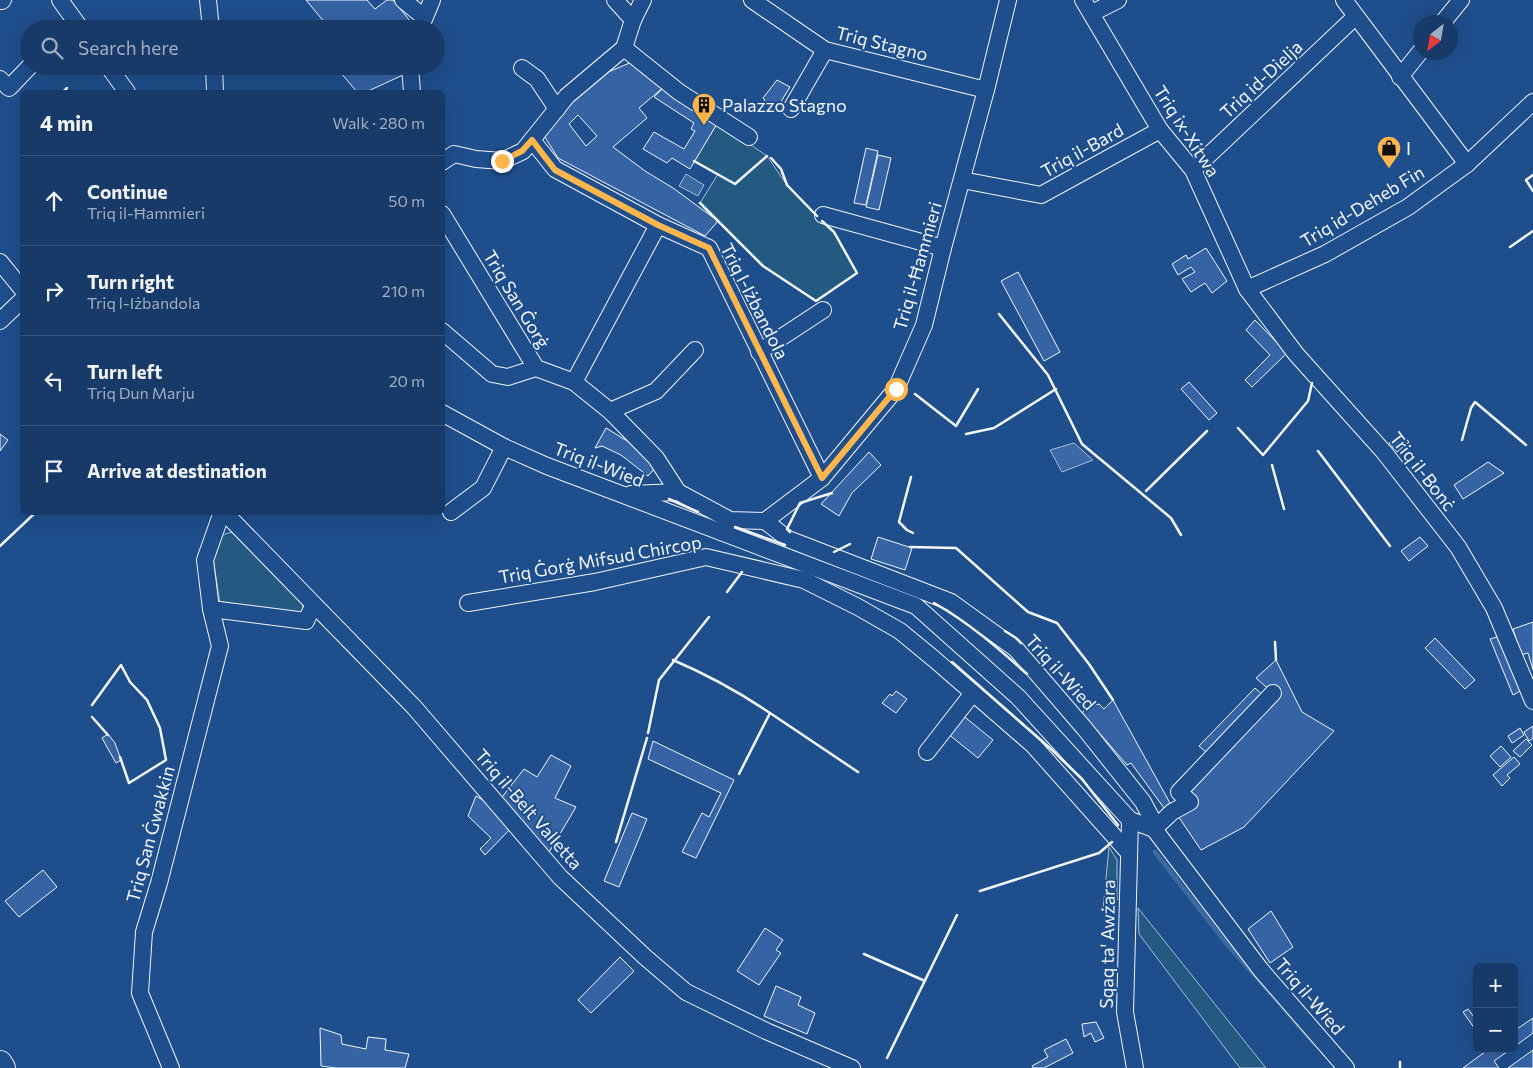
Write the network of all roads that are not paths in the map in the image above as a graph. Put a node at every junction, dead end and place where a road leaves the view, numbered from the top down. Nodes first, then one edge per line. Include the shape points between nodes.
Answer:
1 (60, 0) edge
2 (208, 0) edge
3 (403, 0) edge
4 (432, 0) edge
5 (615, 0) edge
6 (643, 0) edge
7 (752, 0) edge
8 (1008, 0) edge
9 (1118, 0) edge
10 (1344, 0) edge
11 (1460, 0) edge
12 (1087, 6) edge
13 (1448, 15) edge
14 (1355, 17) junction
15 (74, 20) edge
16 (210, 20) edge
17 (420, 20) edge
18 (423, 20) edge
19 (633, 20) junction
20 (624, 48) junction
21 (826, 50) junction
22 (1414, 60) edge
23 (522, 68) dead end
24 (21, 75) edge
25 (115, 75) edge
26 (214, 75) edge
27 (411, 75) edge
28 (1400, 77) junction
29 (0, 79) edge
30 (126, 90) edge
31 (215, 90) edge
32 (412, 90) edge
33 (986, 90) junction
34 (1533, 102) edge
35 (557, 109) junction
36 (791, 109) dead end
37 (1160, 130) junction
38 (750, 138) dead end
39 (532, 140) junction
40 (445, 160) edge
41 (1467, 164) junction
42 (1193, 170) junction
43 (962, 180) junction
44 (823, 215) dead end
45 (445, 222) edge
46 (658, 225) junction
47 (943, 248) junction
48 (0, 262) edge
49 (20, 287) edge
50 (1247, 289) junction
51 (20, 302) edge
52 (823, 310) dead end
53 (0, 321) edge
54 (445, 334) edge
55 (695, 350) dead end
56 (759, 352) junction
57 (536, 368) junction
58 (574, 382) junction
59 (610, 411) junction
60 (445, 415) edge
61 (504, 447) junction
62 (822, 478) junction
63 (678, 492) junction
64 (624, 494) junction
65 (451, 512) dead end
66 (222, 515) edge
67 (226, 515) edge
68 (765, 521) junction
69 (747, 542) junction
70 (738, 566) junction
71 (468, 603) dead end
72 (313, 606) junction
73 (211, 609) junction
74 (940, 628) junction
75 (923, 650) junction
76 (973, 693) junction
77 (1273, 693) dead end
78 (1533, 701) edge
79 (927, 752) dead end
80 (1130, 820) junction
81 (1154, 830) junction
82 (1129, 853) junction
83 (0, 1063) edge
84 (2, 1068) edge
85 (171, 1068) edge
86 (852, 1068) edge
87 (1135, 1068) edge
88 (1346, 1068) edge

1 - 15 street
2 - 16 street
3 - 17 street
4 - 18 street
5 - 19 street
6 - 19 street
7 - 21 street, Triq Stagno
8 - 33 street, Triq il-Ħammieri
9 - 12 street
10 - 14 street
11 - 13 street
12 - 37 street, Triq ix-Xitwa
14 - 28 street
14 - 42 street, Triq id-Dielja
19 - 20 street
20 - 35 street via 566,96
20 - 38 street via 679,92
21 - 33 street, Triq Stagno
21 - 36 street
22 - 28 street
23 - 35 street via 537,79
24 - 29 street via 9,88
25 - 30 street
26 - 31 street
27 - 32 street
28 - 41 street
33 - 43 street, Triq il-Ħammieri
34 - 41 street, Triq id-Deheb Fin
35 - 39 street
37 - 42 street, Triq ix-Xitwa
37 - 43 street, Triq il-Bard via 1041,196
39 - 40 street via 522,151 502,161 454,154
39 - 46 street, Triq l-Iżbandola via 555,170
41 - 50 street, Triq id-Deheb Fin via 1408,207 1325,254
42 - 50 street, Triq ix-Xitwa
43 - 47 street, Triq il-Ħammieri
44 - 47 street
45 - 57 street, Triq San Ġorġ
46 - 56 street, Triq l-Iżbandola via 709,248
46 - 58 street
47 - 62 street, Triq il-Ħammieri via 924,325 896,389
48 - 49 street
50 - 78 street, Triq il-Bonċ via 1296,354 1384,452 1458,548 1494,608
51 - 53 street
52 - 56 street
54 - 57 street via 492,374 508,377
55 - 59 street via 656,391
56 - 62 street, Triq l-Iżbandola
57 - 58 street, Triq San Ġorġ
58 - 59 street, Triq San Ġorġ
59 - 63 street, Triq San Ġorġ via 656,458
60 - 61 street, Triq il-Wied
61 - 64 street, Triq il-Wied
61 - 65 street via 483,488
62 - 68 street, Triq il-Ħammieri
63 - 64 street
63 - 68 street, Triq San Ġorġ via 730,520
64 - 69 street, Triq il-Wied
66 - 73 street, Triq San Ġwakkin via 205,560
67 - 72 street, Triq il-Belt Valletta
68 - 81 street, Triq il-Wied via 788,539 951,602 1016,649 1143,802
69 - 70 street
69 - 74 street, Triq il-Wied via 916,606
70 - 71 street, Triq Ġorġ Mifsud Chircop via 706,557 595,582
70 - 75 street via 804,580 900,631
72 - 73 street via 306,621
72 - 86 street, Triq il-Belt Valletta via 414,706 560,877 645,957 686,992
73 - 85 street, Triq San Ġwakkin via 220,646 144,932 140,993
74 - 75 street
74 - 80 street, Triq il-Wied via 1018,697
75 - 76 street
76 - 79 street
76 - 82 street via 1033,745
77 - 81 street via 1179,792 1190,802 1172,812
80 - 81 street, Triq il-Wied
80 - 82 street, Sqaq ta' Awżara
81 - 88 street, Triq il-Wied via 1260,970
82 - 87 street, Sqaq ta' Awżara via 1124,1012
83 - 84 highway

